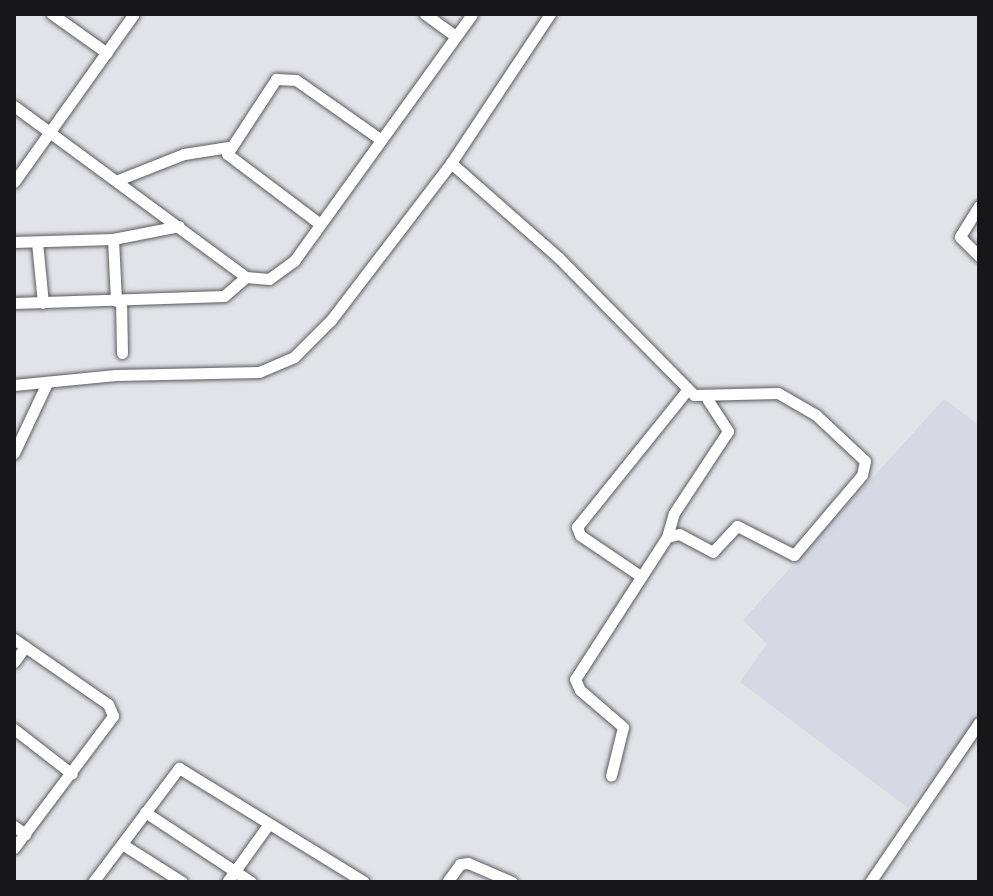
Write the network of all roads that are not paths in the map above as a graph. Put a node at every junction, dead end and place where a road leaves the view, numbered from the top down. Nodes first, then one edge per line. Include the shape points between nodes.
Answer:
1 (52, 14) edge
2 (134, 14) edge
3 (425, 14) edge
4 (472, 14) edge
5 (550, 14) edge
6 (455, 36) junction
7 (107, 53) junction
8 (14, 106) edge
9 (50, 131) junction
10 (380, 139) junction
11 (228, 147) junction
12 (451, 163) junction
13 (118, 180) junction
14 (14, 182) edge
15 (979, 206) edge
16 (320, 224) junction
17 (179, 226) junction
18 (113, 239) junction
19 (14, 242) edge
20 (37, 242) junction
21 (979, 256) edge
22 (246, 277) junction
23 (118, 301) junction
24 (14, 303) edge
25 (43, 303) junction
26 (122, 353) dead end
27 (47, 383) junction
28 (14, 385) edge
29 (687, 390) junction
30 (707, 399) junction
31 (14, 453) edge
32 (667, 537) junction
33 (639, 575) junction
34 (14, 639) edge
35 (25, 647) junction
36 (14, 662) edge
37 (979, 723) edge
38 (14, 729) edge
39 (72, 774) junction
40 (611, 776) dead end
41 (145, 812) junction
42 (268, 825) junction
43 (14, 826) edge
44 (25, 834) junction
45 (122, 844) junction
46 (14, 848) edge
47 (231, 877) edge
48 (93, 882) edge
49 (182, 882) edge
50 (251, 882) edge
51 (364, 882) edge
52 (447, 882) edge
53 (512, 882) edge
54 (870, 882) edge

1 - 7 street
2 - 7 street
3 - 6 street
4 - 6 street
5 - 12 street
6 - 10 street
7 - 9 street
8 - 9 street
9 - 13 street
9 - 14 street
10 - 11 street via 287,76 276,79
10 - 16 street
11 - 13 street via 184,154
11 - 16 street via 228,155
12 - 27 street via 322,330 277,367
12 - 29 street via 559,258
13 - 17 street
15 - 21 street via 960,237
16 - 22 street via 286,270 269,279
17 - 18 street
17 - 22 street
18 - 20 street
18 - 23 street
19 - 20 street
20 - 25 street
22 - 23 street via 224,296
23 - 25 street
23 - 26 street
24 - 25 street
27 - 28 street
27 - 31 street
29 - 30 street
29 - 33 street via 577,527 580,535
30 - 32 street via 728,431 674,513
30 - 32 street via 748,390 778,393 836,431 859,453 865,469 794,555 737,526 713,552 679,534
32 - 33 street
33 - 40 street via 575,679 580,690 623,727
34 - 35 street
35 - 36 street
35 - 39 street via 112,710 110,721
37 - 54 street
38 - 39 street
39 - 44 street
41 - 42 street via 179,768
41 - 45 street
41 - 47 street
42 - 47 street
42 - 51 street
43 - 44 street
44 - 46 street
45 - 48 street
45 - 49 street
47 - 50 street
52 - 53 street via 460,864 468,863

